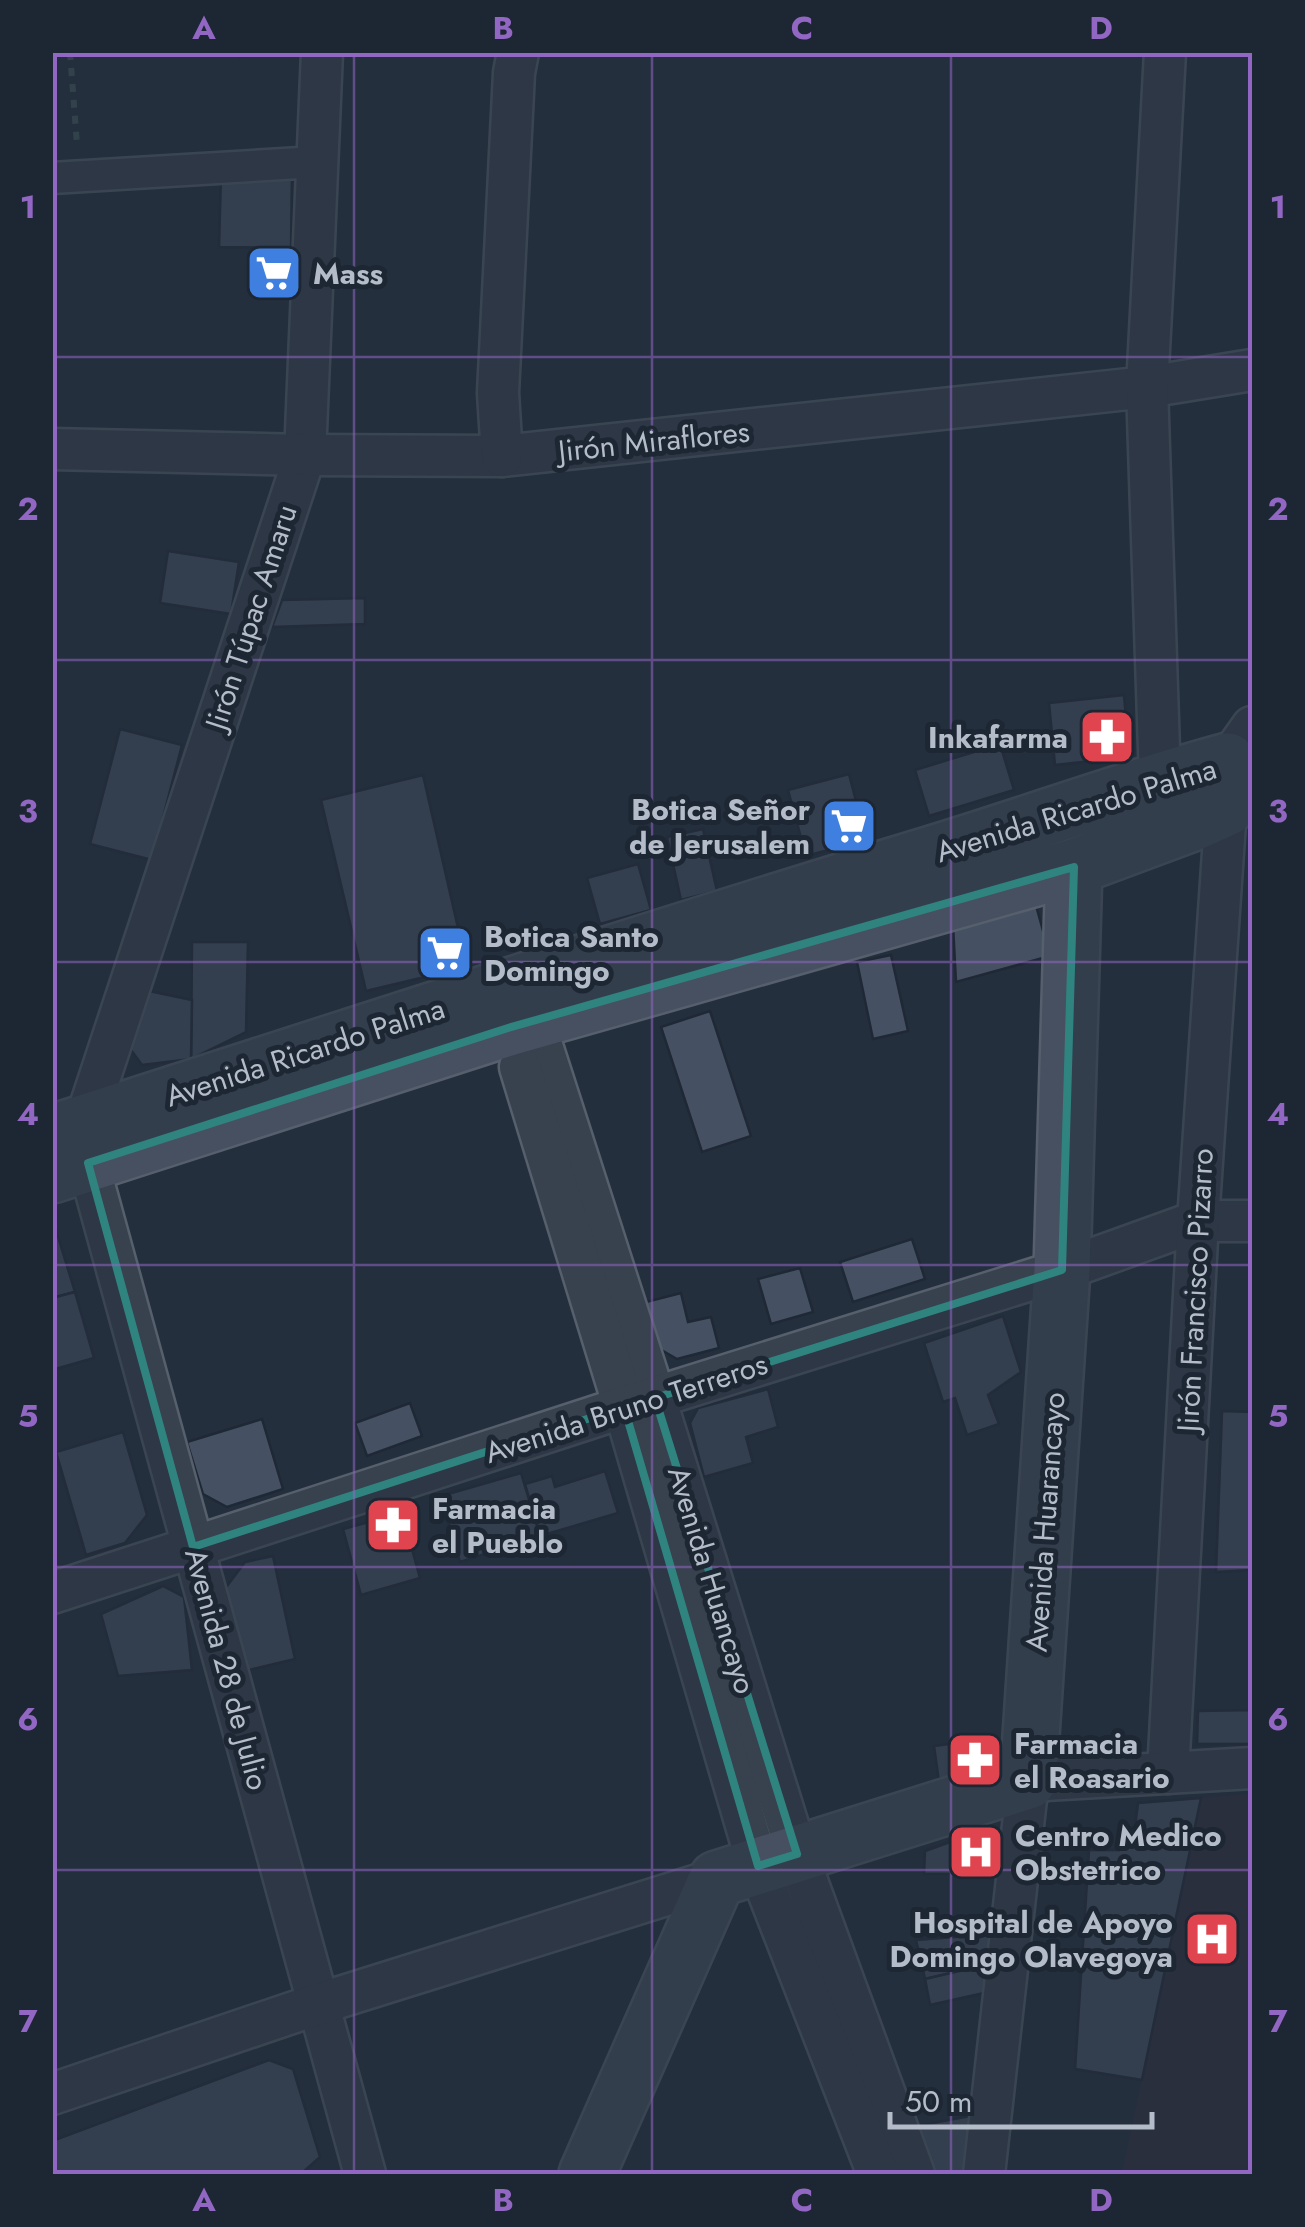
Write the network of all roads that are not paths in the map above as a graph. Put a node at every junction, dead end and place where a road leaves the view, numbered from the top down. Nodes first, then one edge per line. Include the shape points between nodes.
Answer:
1 (322, 52) edge
2 (518, 52) edge
3 (1165, 52) edge
4 (317, 162) junction
5 (66, 177) edge
6 (1252, 370) edge
7 (1147, 387) junction
8 (52, 449) edge
9 (304, 455) junction
10 (502, 456) junction
11 (1240, 764) edge
12 (1160, 780) junction
13 (1074, 867) junction
14 (515, 1006) junction
15 (70, 1148) edge
16 (1198, 1220) junction
17 (1252, 1220) edge
18 (1062, 1270) junction
19 (640, 1403) junction
20 (194, 1547) junction
21 (52, 1593) edge
22 (1252, 1768) edge
23 (1168, 1772) junction
24 (1028, 1781) junction
25 (757, 1866) junction
26 (318, 2004) junction
27 (52, 2094) edge
28 (365, 2174) edge
29 (586, 2174) edge
30 (878, 2174) edge
31 (914, 2174) edge
32 (984, 2174) edge

1 - 4 street, Jirón Túpac Amaru
2 - 10 street via 498,393
3 - 7 street
4 - 5 street
4 - 9 street, Jirón Túpac Amaru
6 - 7 street, Jirón Miraflores
7 - 10 street, Jirón Miraflores
7 - 12 street
8 - 9 street, Jirón Miraflores
9 - 10 street, Jirón Miraflores
9 - 15 street, Jirón Túpac Amaru
11 - 12 main road, Avenida Ricardo Palma
11 - 13 main road, Avenida Ricardo Palma via 1195,822
11 - 16 street, Jirón Francisco Pizarro
12 - 14 main road, Avenida Ricardo Palma via 733,914
13 - 14 main road, Avenida Ricardo Palma
13 - 18 main road, Avenida Huarancayo
14 - 15 main road, Avenida Ricardo Palma
14 - 19 street, Avenida Huancayo
15 - 20 street, Avenida 28 de Julio
16 - 17 street
16 - 18 street, Avenida Bruno Terreros
16 - 23 street, Jirón Francisco Pizarro
18 - 19 street, Avenida Bruno Terreros
18 - 24 main road, Avenida Huarancayo
19 - 20 street, Avenida Bruno Terreros
19 - 25 street, Avenida Huancayo
20 - 21 street, Avenida Bruno Terreros
20 - 26 street, Avenida 28 de Julio
22 - 23 street
23 - 24 street
24 - 25 main road
24 - 32 street, Avenida Huarancayo
25 - 26 street
25 - 29 main road
25 - 30 street, Avenida Huancayo
25 - 31 street, Avenida Huancayo
26 - 27 street
26 - 28 street, Avenida 28 de Julio

